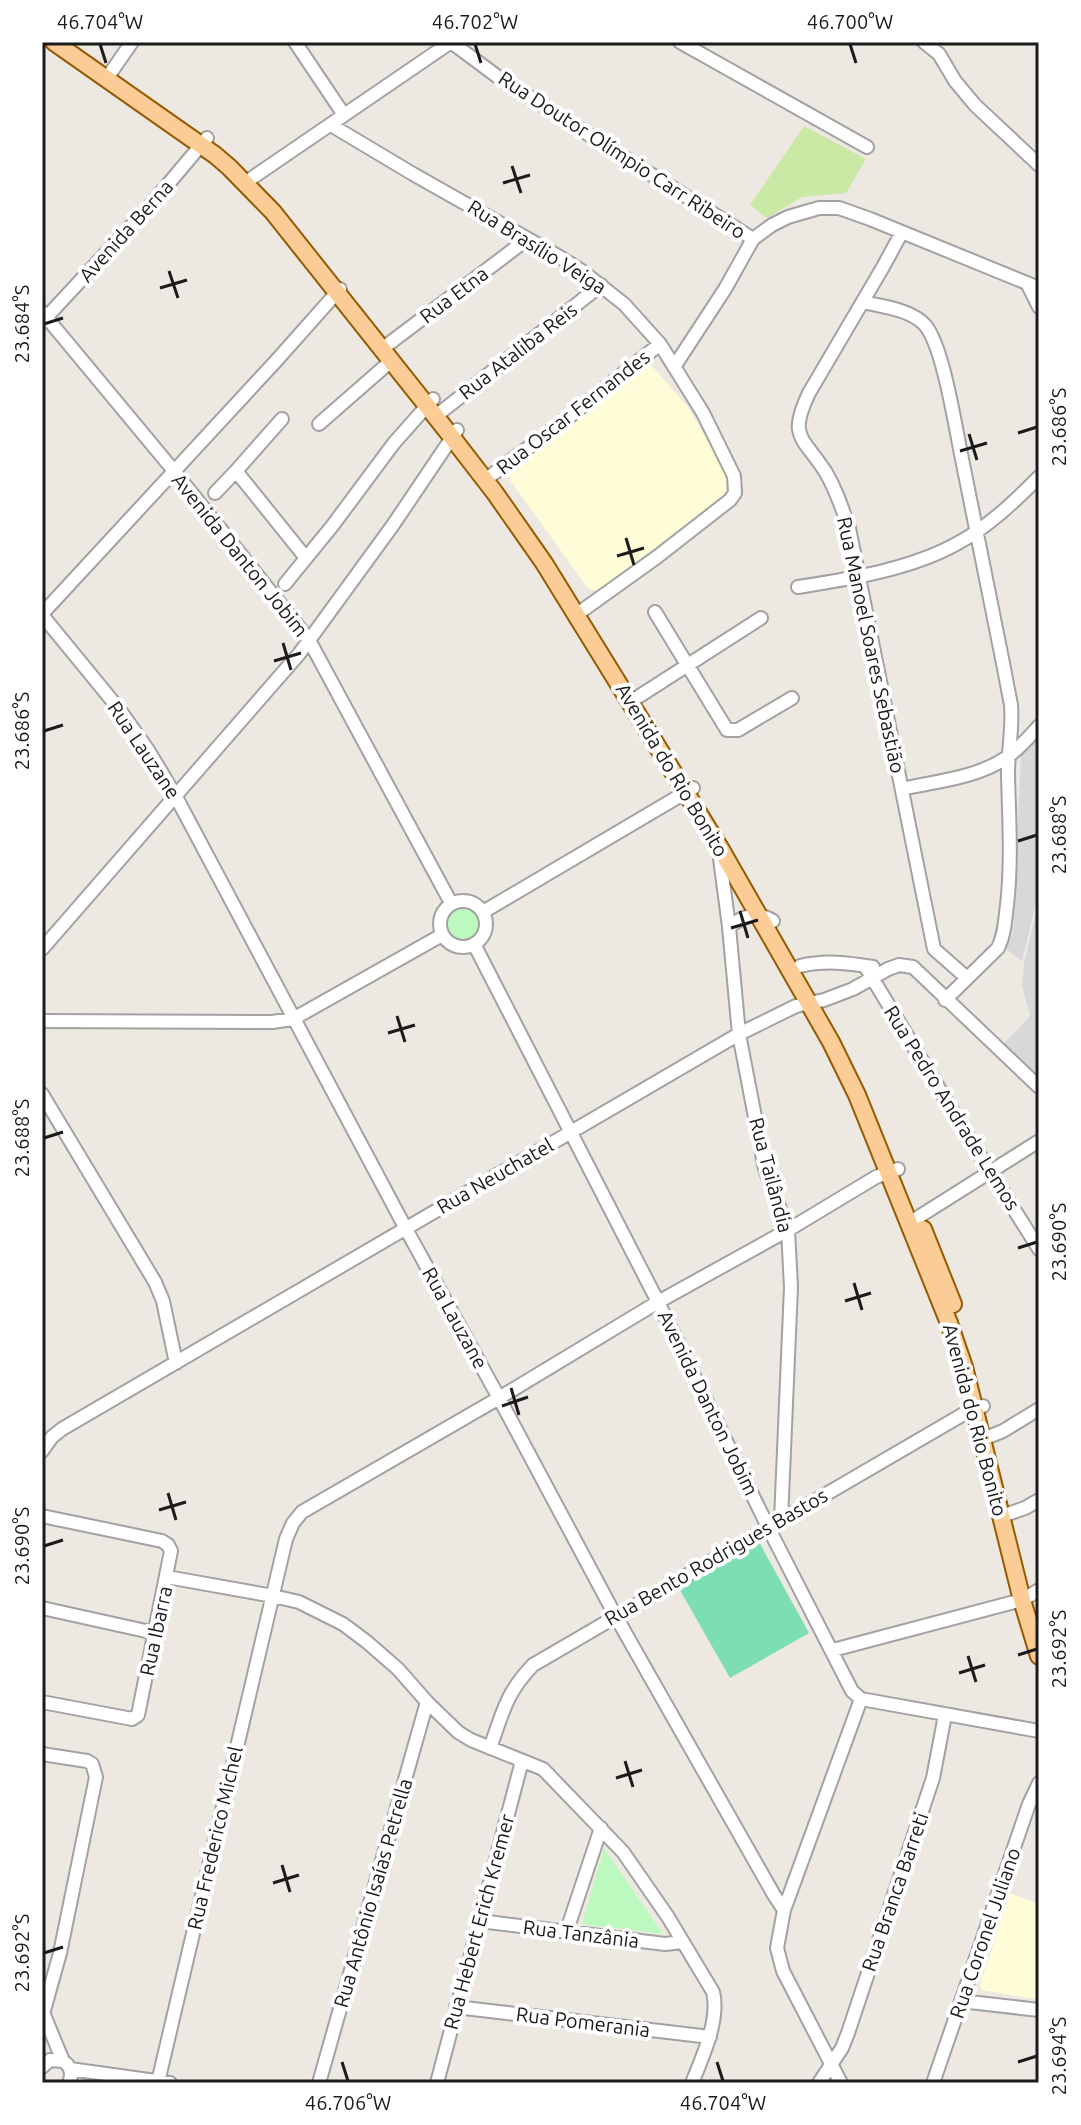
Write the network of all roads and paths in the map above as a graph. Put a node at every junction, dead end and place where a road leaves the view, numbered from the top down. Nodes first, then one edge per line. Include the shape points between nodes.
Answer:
1 (54, 42) edge
2 (68, 42) edge
3 (132, 42) edge
4 (295, 42) edge
5 (451, 42) edge
6 (680, 42) edge
7 (697, 42) edge
8 (924, 42) edge
9 (948, 42) edge
10 (939, 54) junction
11 (702, 56) junction
12 (110, 75) junction
13 (344, 115) junction
14 (331, 125) junction
15 (204, 141) junction
16 (867, 147) dead end
17 (1039, 165) edge
18 (252, 178) junction
19 (902, 232) junction
20 (753, 239) junction
21 (526, 240) junction
22 (601, 285) junction
23 (1033, 286) edge
24 (339, 290) junction
25 (863, 302) junction
26 (1039, 307) edge
27 (43, 317) edge
28 (660, 344) junction
29 (387, 352) junction
30 (674, 367) junction
31 (434, 408) junction
32 (282, 419) dead end
33 (319, 424) dead end
34 (454, 433) junction
35 (174, 471) junction
36 (236, 471) junction
37 (489, 477) junction
38 (1039, 477) edge
39 (215, 493) dead end
40 (977, 531) junction
41 (306, 558) junction
42 (858, 576) junction
43 (285, 584) dead end
44 (798, 587) dead end
45 (580, 612) junction
46 (655, 612) dead end
47 (42, 614) edge
48 (761, 618) dead end
49 (309, 640) junction
50 (686, 666) junction
51 (638, 697) junction
52 (792, 698) dead end
53 (1039, 726) edge
54 (1009, 756) junction
55 (902, 789) junction
56 (689, 791) junction
57 (175, 795) junction
58 (720, 848) junction
59 (451, 903) junction
60 (483, 912) junction
61 (766, 918) junction
62 (729, 927) junction
63 (442, 935) junction
64 (474, 944) junction
65 (42, 949) edge
66 (934, 949) junction
67 (800, 966) junction
68 (865, 966) junction
69 (913, 967) junction
70 (888, 969) junction
71 (872, 978) junction
72 (967, 978) junction
73 (945, 1000) junction
74 (814, 1002) junction
75 (293, 1019) junction
76 (42, 1021) edge
77 (739, 1034) junction
78 (1039, 1087) edge
79 (42, 1094) edge
80 (569, 1133) junction
81 (1039, 1141) edge
82 (893, 1171) junction
83 (992, 1172) junction
84 (913, 1220) junction
85 (406, 1229) junction
86 (788, 1230) junction
87 (1039, 1249) edge
88 (658, 1302) junction
89 (176, 1363) junction
90 (499, 1398) junction
91 (979, 1407) junction
92 (1039, 1409) edge
93 (987, 1438) junction
94 (42, 1451) edge
95 (1039, 1500) edge
96 (1006, 1515) junction
97 (42, 1516) edge
98 (781, 1520) junction
99 (768, 1527) junction
100 (167, 1577) junction
101 (1030, 1595) edge
102 (273, 1596) junction
103 (42, 1608) edge
104 (615, 1615) junction
105 (1039, 1622) edge
106 (155, 1633) junction
107 (833, 1650) junction
108 (1039, 1656) edge
109 (861, 1699) junction
110 (42, 1702) edge
111 (427, 1702) junction
112 (945, 1715) junction
113 (1039, 1731) edge
114 (490, 1748) junction
115 (42, 1754) edge
116 (522, 1761) junction
117 (1039, 1783) edge
118 (601, 1828) junction
119 (784, 1910) junction
120 (480, 1921) junction
121 (566, 1933) junction
122 (683, 1942) junction
123 (961, 2001) junction
124 (456, 2007) junction
125 (1039, 2010) edge
126 (43, 2012) edge
127 (710, 2037) junction
128 (42, 2064) edge
129 (67, 2065) junction
130 (830, 2065) junction
131 (164, 2082) edge
132 (69, 2083) edge
133 (319, 2083) edge
134 (437, 2083) edge
135 (692, 2083) edge
136 (819, 2083) edge
137 (841, 2083) edge
138 (933, 2083) edge

1 - 12 main road, Avenida do Rio Bonito
2 - 12 main road, Avenida do Rio Bonito
3 - 12 street
4 - 13 street
5 - 13 street
5 - 20 street, Rua Doutor Olímpio Carr Ribeiro
6 - 11 street
7 - 11 street
8 - 10 street
9 - 10 street
10 - 17 street via 975,105
11 - 16 street
12 - 15 main road, Avenida do Rio Bonito
13 - 14 street
14 - 18 street
14 - 21 street, Rua Brasílio Veiga
15 - 18 main road, Avenida do Rio Bonito
15 - 24 main road, Avenida do Rio Bonito
15 - 27 street, Avenida Berna
18 - 24 main road, Avenida do Rio Bonito
19 - 20 street via 829,207 788,217
19 - 23 street
19 - 25 street, Rua Manoel Soares Sebastião
20 - 30 street
21 - 22 street, Rua Brasílio Veiga
21 - 29 street, Rua Etna
22 - 28 street, Rua Brasílio Veiga
22 - 31 street, Rua Ataliba Reis
23 - 26 street
24 - 29 main road, Avenida do Rio Bonito
24 - 35 street
25 - 40 street via 906,313 926,327 945,378
25 - 42 street, Rua Manoel Soares Sebastião via 809,393 798,425 838,496
27 - 35 street, Avenida Danton Jobim
28 - 30 street, Rua Brasílio Veiga
28 - 37 street, Rua Oscar Fernandes
29 - 31 main road, Avenida do Rio Bonito
29 - 33 street, Rua Etna
30 - 45 street, Rua Brasílio Veiga via 734,476 735,493
31 - 34 main road, Avenida do Rio Bonito
31 - 41 street, Rua Ataliba Reis via 394,443
32 - 36 street
34 - 37 main road, Avenida do Rio Bonito
34 - 49 street
35 - 47 street
35 - 49 street, Avenida Danton Jobim
36 - 39 street
36 - 41 street
37 - 45 main road, Avenida do Rio Bonito
38 - 40 street
40 - 42 street via 937,553
40 - 54 street via 1011,705
41 - 43 street, Rua Ataliba Reis
42 - 44 street
42 - 55 street, Rua Manoel Soares Sebastião
45 - 51 main road, Avenida do Rio Bonito
45 - 56 main road, Avenida do Rio Bonito
46 - 50 street
47 - 57 street, Rua Lauzane via 119,709
48 - 50 street
49 - 57 street
49 - 59 street, Avenida Danton Jobim
50 - 51 street
50 - 52 street via 727,730 738,730
51 - 56 main road, Avenida do Rio Bonito
53 - 54 street
54 - 55 street via 966,775
54 - 72 street via 1010,881 1003,936 998,948
55 - 66 street, Rua Manoel Soares Sebastião
56 - 58 main road, Avenida do Rio Bonito
56 - 60 street
56 - 61 main road, Avenida do Rio Bonito
57 - 65 street
57 - 75 street, Rua Lauzane
58 - 61 main road, Avenida do Rio Bonito
58 - 62 street, Rua Tailândia
59 - 60 street via 466,900
59 - 63 street via 439,921
60 - 64 street via 486,927
61 - 62 street via 746,916
61 - 67 main road, Avenida do Rio Bonito
61 - 74 main road, Avenida do Rio Bonito
62 - 77 street, Rua Tailândia
63 - 64 street via 452,945
63 - 75 street
64 - 80 street, Avenida Danton Jobim
66 - 69 street
66 - 72 street
67 - 68 street
67 - 74 main road, Avenida do Rio Bonito
68 - 70 street
68 - 71 street, Rua Pedro Andrade Lemos
69 - 70 street
69 - 73 street
70 - 71 street, Rua Neuchatel
71 - 74 street, Rua Neuchatel
71 - 83 street, Rua Pedro Andrade Lemos
72 - 73 street
73 - 78 street
74 - 77 street, Rua Neuchatel
74 - 82 main road, Avenida do Rio Bonito via 852,1059
75 - 76 street
75 - 85 street, Rua Lauzane
77 - 80 street, Rua Neuchatel
77 - 86 street, Rua Tailândia via 765,1169
79 - 89 street via 155,1282
80 - 85 street, Rua Neuchatel
80 - 88 street, Avenida Danton Jobim
81 - 83 street
82 - 84 main road, Avenida do Rio Bonito
82 - 86 street, Rua Frederico Michel
83 - 84 street
83 - 87 street, Rua Pedro Andrade Lemos
84 - 91 main road, Avenida do Rio Bonito via 952,1300
85 - 89 street, Rua Neuchatel
85 - 90 street, Rua Lauzane
86 - 88 street, Rua Frederico Michel
86 - 98 street, Rua Tailândia via 791,1287
88 - 90 street, Rua Frederico Michel
88 - 99 street, Avenida Danton Jobim
89 - 94 street, Rua Neuchatel via 62,1429
90 - 102 street, Rua Frederico Michel via 302,1512 286,1539
90 - 104 street, Rua Lauzane
91 - 93 main road, Avenida do Rio Bonito
91 - 98 street, Rua Bento Rodrigues Bastos
92 - 93 street
93 - 96 main road, Avenida do Rio Bonito
95 - 96 street
96 - 101 main road, Avenida do Rio Bonito
97 - 100 street, Rua Ibarra via 162,1541 171,1551
98 - 99 street, Rua Bento Rodrigues Bastos
99 - 104 street, Rua Bento Rodrigues Bastos
99 - 107 street, Avenida Danton Jobim
100 - 102 street
100 - 106 street, Rua Ibarra
101 - 105 main road, Avenida do Rio Bonito
101 - 107 street
101 - 108 main road, Avenida do Rio Bonito
102 - 111 street via 299,1602 343,1624 398,1669
102 - 131 street, Rua Frederico Michel
103 - 106 street
104 - 114 street, Rua Bento Rodrigues Bastos via 525,1672 509,1694
104 - 119 street, Rua Lauzane
106 - 110 street, Rua Ibarra via 136,1717
107 - 109 street, Avenida Danton Jobim
109 - 112 street
109 - 119 street
111 - 114 street via 458,1732
111 - 133 street, Rua Antônio Isaías Petrella
112 - 113 street
112 - 130 street, Rua Branca Barreti via 919,1822 848,2033
114 - 116 street
115 - 126 street via 87,1761 96,1777
116 - 118 street via 543,1769
116 - 120 street, Rua Hebert Erich Kremer
117 - 123 street, Rua Coronel Juliano
118 - 121 street
118 - 122 street
119 - 130 street via 777,1948 783,1971
120 - 121 street, Rua Tanzânia
120 - 124 street, Rua Hebert Erich Kremer
121 - 122 street, Rua Tanzânia
122 - 127 street via 713,1992
123 - 125 street
123 - 138 street, Rua Coronel Juliano
124 - 127 street, Rua Pomerania
124 - 134 street, Rua Hebert Erich Kremer
126 - 129 street
127 - 135 street
128 - 129 street via 53,2059
129 - 131 street
129 - 132 street
130 - 136 street, Rua Branca Barreti
130 - 137 street

